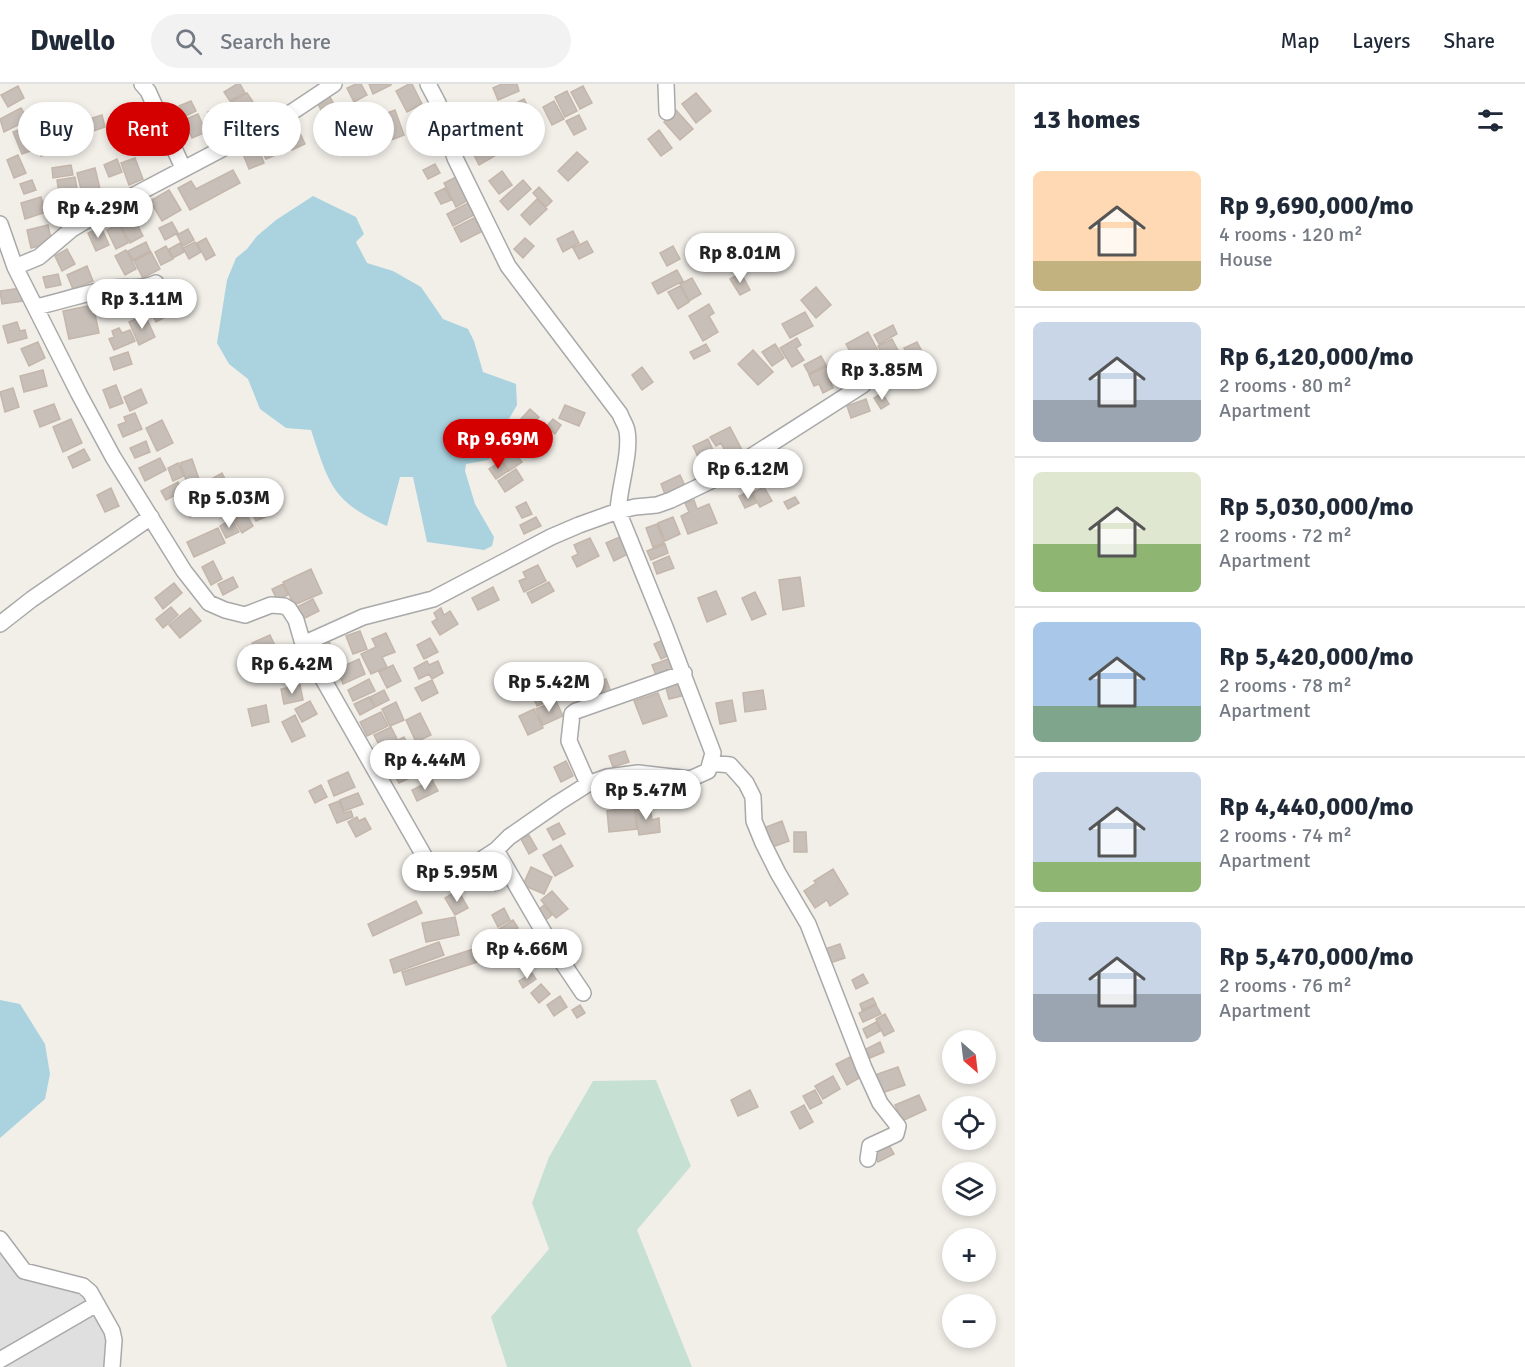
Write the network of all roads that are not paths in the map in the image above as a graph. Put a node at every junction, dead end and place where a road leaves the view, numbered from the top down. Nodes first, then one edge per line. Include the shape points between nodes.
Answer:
1 (142, 84) edge
2 (334, 84) edge
3 (428, 84) edge
4 (666, 84) edge
5 (667, 112) dead end
6 (183, 168) junction
7 (0, 224) edge
8 (15, 267) junction
9 (156, 283) dead end
10 (36, 307) junction
11 (863, 385) dead end
12 (618, 511) junction
13 (151, 517) junction
14 (0, 624) edge
15 (303, 644) junction
16 (684, 674) junction
17 (711, 763) junction
18 (588, 784) junction
19 (496, 850) junction
20 (583, 993) dead end
21 (868, 1159) dead end
22 (0, 1239) edge
23 (88, 1309) dead end
24 (0, 1360) edge
25 (112, 1367) edge

1 - 6 street
2 - 6 street via 292,112
3 - 12 street via 455,158 508,266 620,414 627,429
4 - 5 street
6 - 8 street via 87,220 39,257
7 - 8 street
8 - 10 street
9 - 10 street via 141,288 107,289
10 - 13 street via 84,405
11 - 12 street via 719,477 663,504
12 - 15 street via 551,537 433,598 363,617
12 - 16 street
13 - 14 street
13 - 15 street via 184,572 209,603 245,615 271,605 284,606 296,620
15 - 19 street via 431,868 442,875 455,875
16 - 17 street via 710,742
16 - 18 street via 572,714 569,741
17 - 18 street via 708,771 690,779 623,773
17 - 21 street via 730,765 746,783 763,843 808,924 880,1103 898,1126 896,1134 870,1146
18 - 19 street via 518,830
19 - 20 street
22 - 25 street via 24,1271 83,1286 90,1293 112,1331
23 - 24 street

